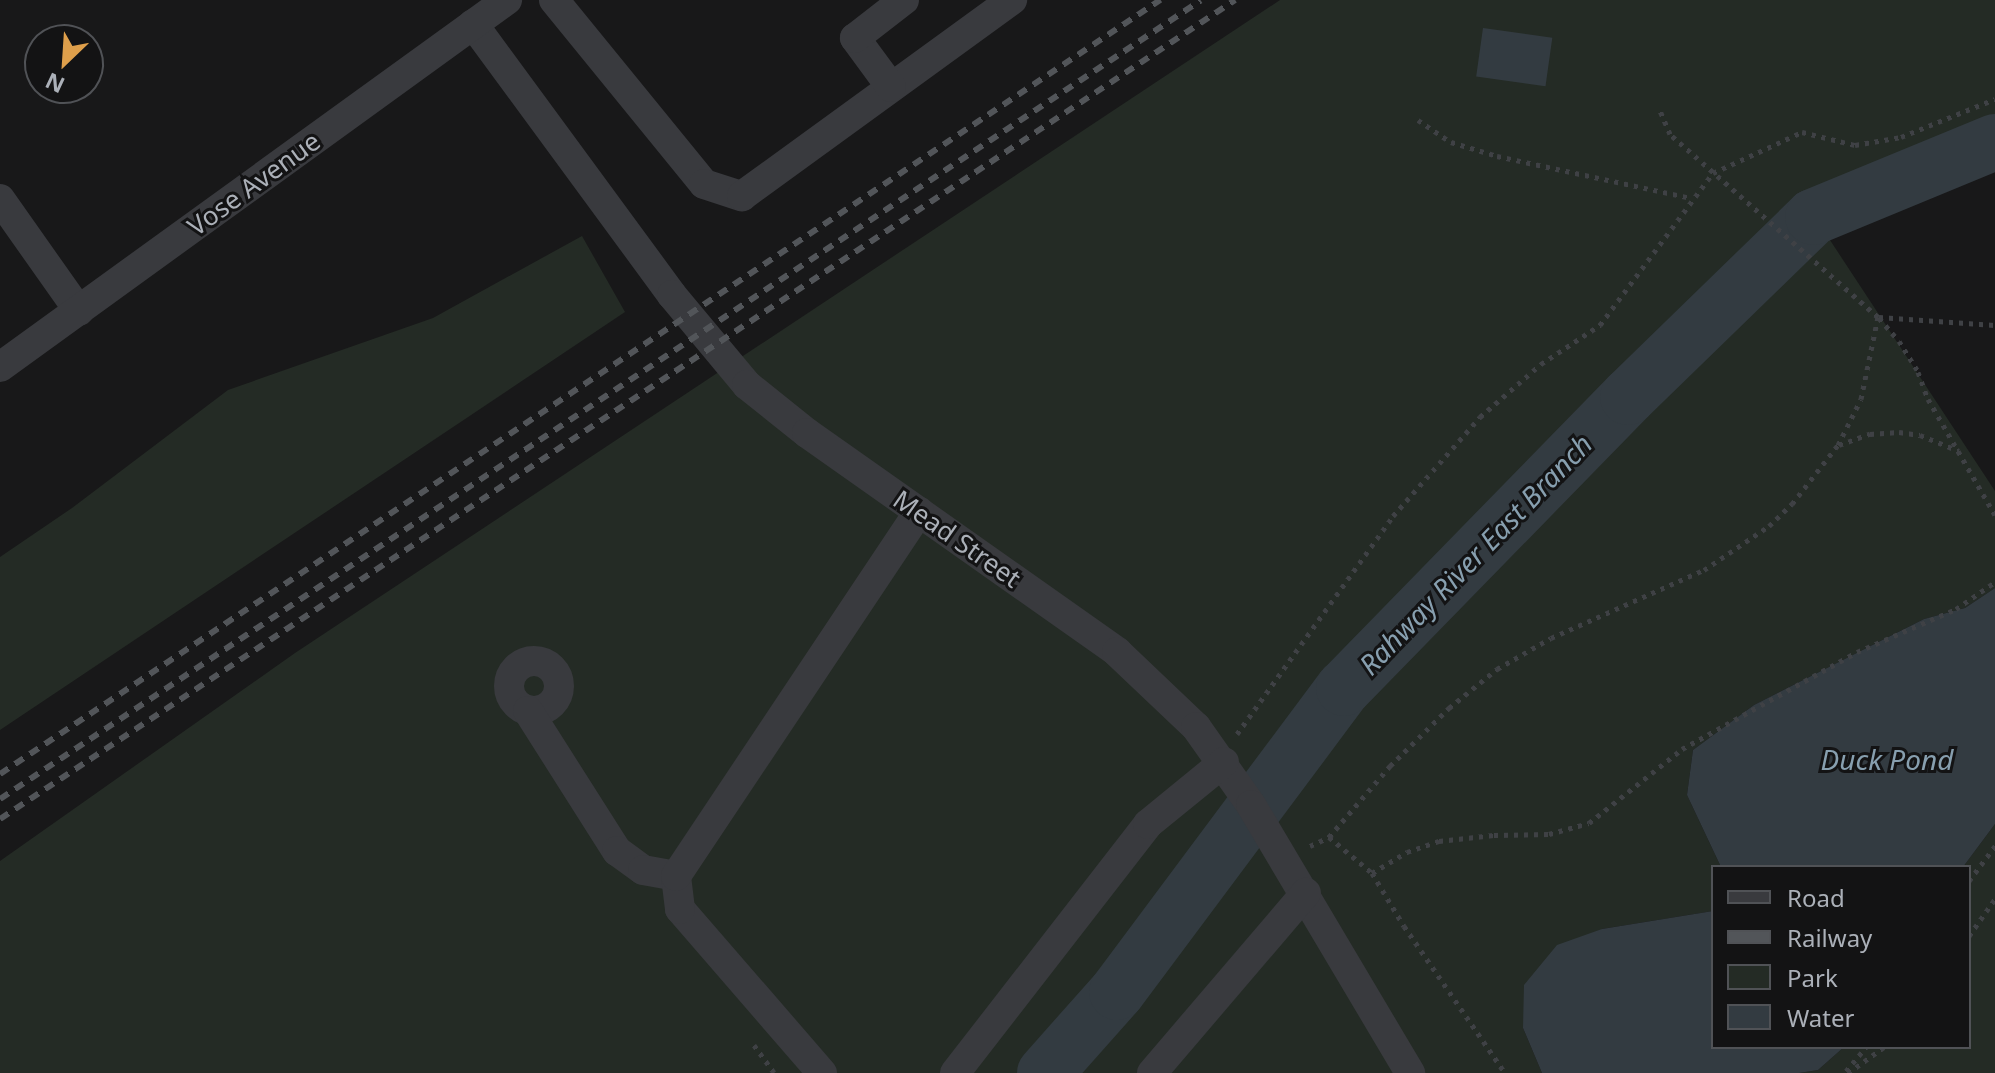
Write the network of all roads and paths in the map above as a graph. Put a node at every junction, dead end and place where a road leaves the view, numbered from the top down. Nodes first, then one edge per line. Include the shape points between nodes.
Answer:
1 (507, 0) edge
2 (554, 0) edge
3 (904, 0) edge
4 (1012, 0) edge
5 (473, 24) junction
6 (891, 87) junction
7 (1995, 99) edge
8 (1660, 111) dead end
9 (1418, 120) dead end
10 (1713, 173) junction
11 (1691, 198) junction
12 (0, 199) edge
13 (79, 311) junction
14 (1878, 317) junction
15 (1995, 325) edge
16 (0, 367) edge
17 (1838, 445) junction
18 (1959, 451) junction
19 (919, 512) junction
20 (1995, 515) edge
21 (1995, 582) edge
22 (528, 711) dead end
23 (1233, 760) junction
24 (1329, 837) junction
25 (1995, 846) edge
26 (1306, 848) dead end
27 (1372, 873) junction
28 (676, 876) junction
29 (1971, 878) edge
30 (1306, 893) junction
31 (1995, 899) edge
32 (1971, 933) edge
33 (750, 1040) dead end
34 (1864, 1049) edge
35 (1881, 1049) edge
36 (774, 1073) edge
37 (822, 1073) edge
38 (955, 1073) edge
39 (1152, 1073) edge
40 (1410, 1073) edge
41 (1505, 1073) edge
42 (1846, 1073) edge

1 - 5 street, Vose Avenue
2 - 6 street via 704,184 742,196
3 - 6 street via 855,38
4 - 6 street
5 - 13 street, Vose Avenue
5 - 19 street, Mead Street via 672,295 747,385
7 - 10 path via 1901,137 1855,145 1802,132
8 - 10 path via 1670,134
9 - 11 path via 1451,142 1497,156
10 - 11 path
10 - 14 path
11 - 23 path via 1600,325 1541,364 1480,417 1393,516
12 - 13 street
13 - 16 street, Vose Avenue
14 - 15 path
14 - 17 path via 1861,399
14 - 18 path via 1918,372
17 - 18 path via 1870,434 1899,432
17 - 24 path via 1769,526 1704,570 1551,638 1497,669 1390,766
18 - 20 path
19 - 23 street, Mead Street via 1117,652
19 - 28 street
21 - 27 path via 1956,609 1857,652 1682,749 1589,823 1549,834 1439,841
22 - 28 street via 617,851 643,870
23 - 30 street, Mead Street
23 - 38 street via 1148,824
24 - 26 path
24 - 27 path
25 - 29 path
27 - 41 path
28 - 37 street via 680,909
30 - 39 street
30 - 40 street, Mead Street
31 - 32 path
33 - 36 path
34 - 42 path
35 - 42 path

